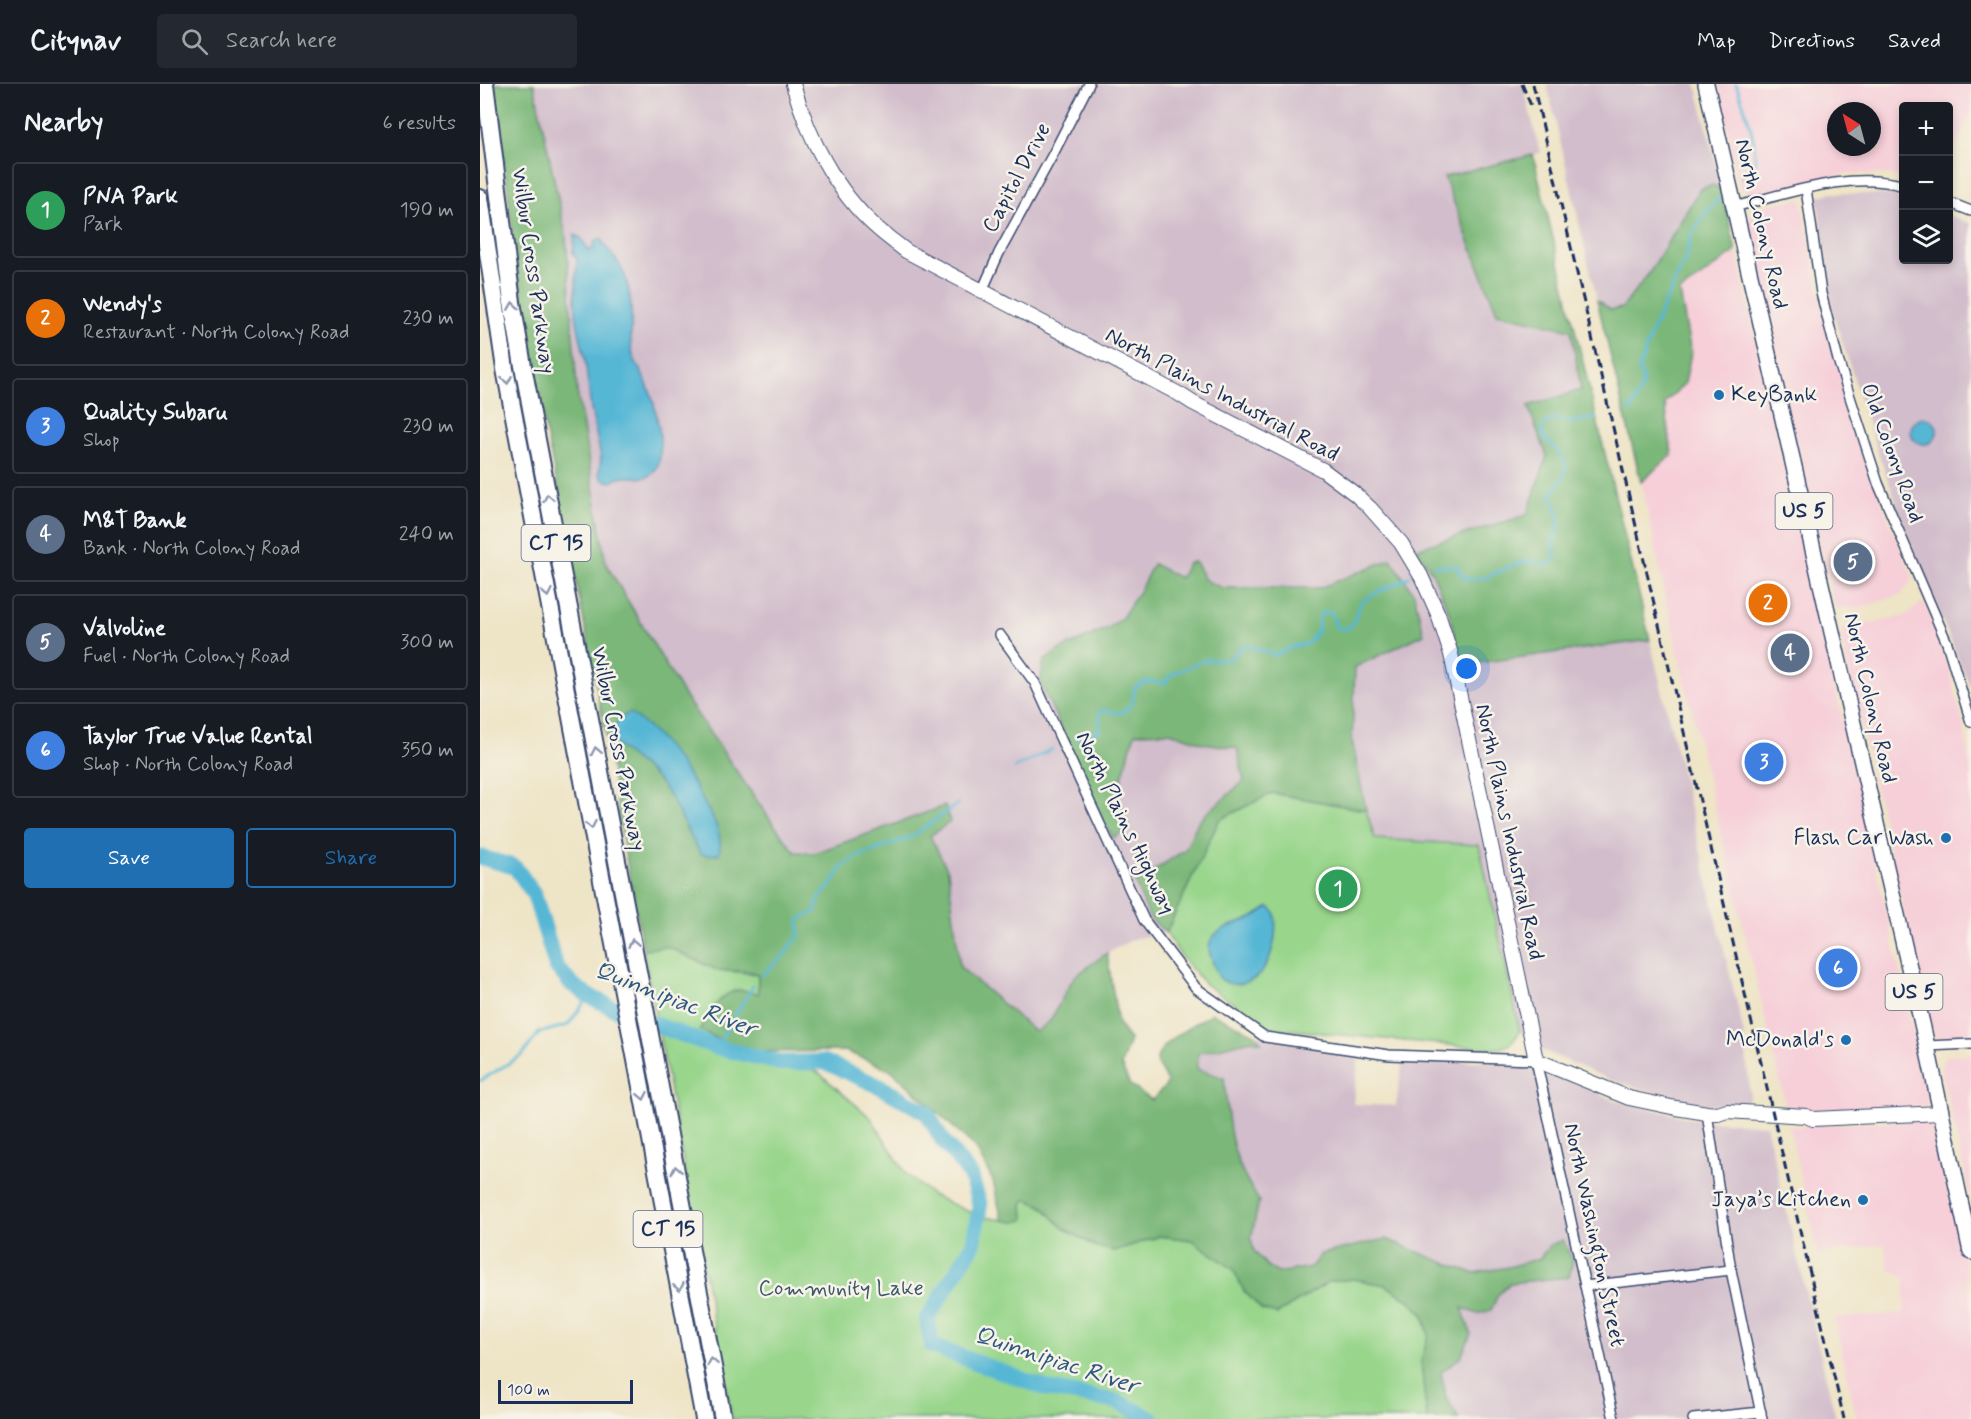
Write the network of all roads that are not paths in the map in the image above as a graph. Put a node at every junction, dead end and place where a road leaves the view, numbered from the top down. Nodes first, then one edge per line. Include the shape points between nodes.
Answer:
1 (485, 84) edge
2 (792, 84) edge
3 (1089, 84) edge
4 (1706, 84) edge
5 (1899, 185) edge
6 (1806, 189) junction
7 (480, 198) edge
8 (1953, 204) edge
9 (1734, 207) junction
10 (1971, 211) edge
11 (982, 291) junction
12 (1000, 635) dead end
13 (1971, 722) edge
14 (1971, 1044) edge
15 (1927, 1046) junction
16 (1536, 1060) junction
17 (1713, 1113) junction
18 (1941, 1113) junction
19 (1971, 1252) edge
20 (1731, 1270) junction
21 (1585, 1286) junction
22 (1761, 1415) edge
23 (704, 1419) edge
24 (723, 1419) edge
25 (1614, 1419) edge
26 (1693, 1419) edge

24 -> 1 highway, Wilbur Cross Parkway / CT 15 via 523,366
2 - 11 street, North Plains Industrial Road via 817,149 861,211 906,251
3 - 11 street, Capitol Drive
4 - 9 main road, North Colony Road / US 5
5 - 6 street via 1872,181
6 - 9 street
6 - 13 street, Old Colony Road via 1821,293 1838,360 1878,483 1947,643
7 -> 23 highway, Wilbur Cross Parkway / CT 15 via 507,381
8 - 10 street
9 - 15 main road, North Colony Road / US 5
11 - 16 street, North Plains Industrial Road via 1323,470 1355,494 1401,543 1430,595 1451,654
12 - 16 street, North Plains Highway via 1035,683 1144,920 1196,988 1265,1036 1389,1055
14 - 15 street
15 - 18 main road, North Colony Road / US 5
16 - 17 street, North Plains Highway via 1629,1098
16 - 21 street, North Washington Street
17 - 18 street, North Plains Highway via 1813,1119
17 - 20 street
18 - 19 main road, North Colony Road / US 5
20 - 21 street
20 - 22 street
21 - 25 street, North Washington Street
22 - 26 street

